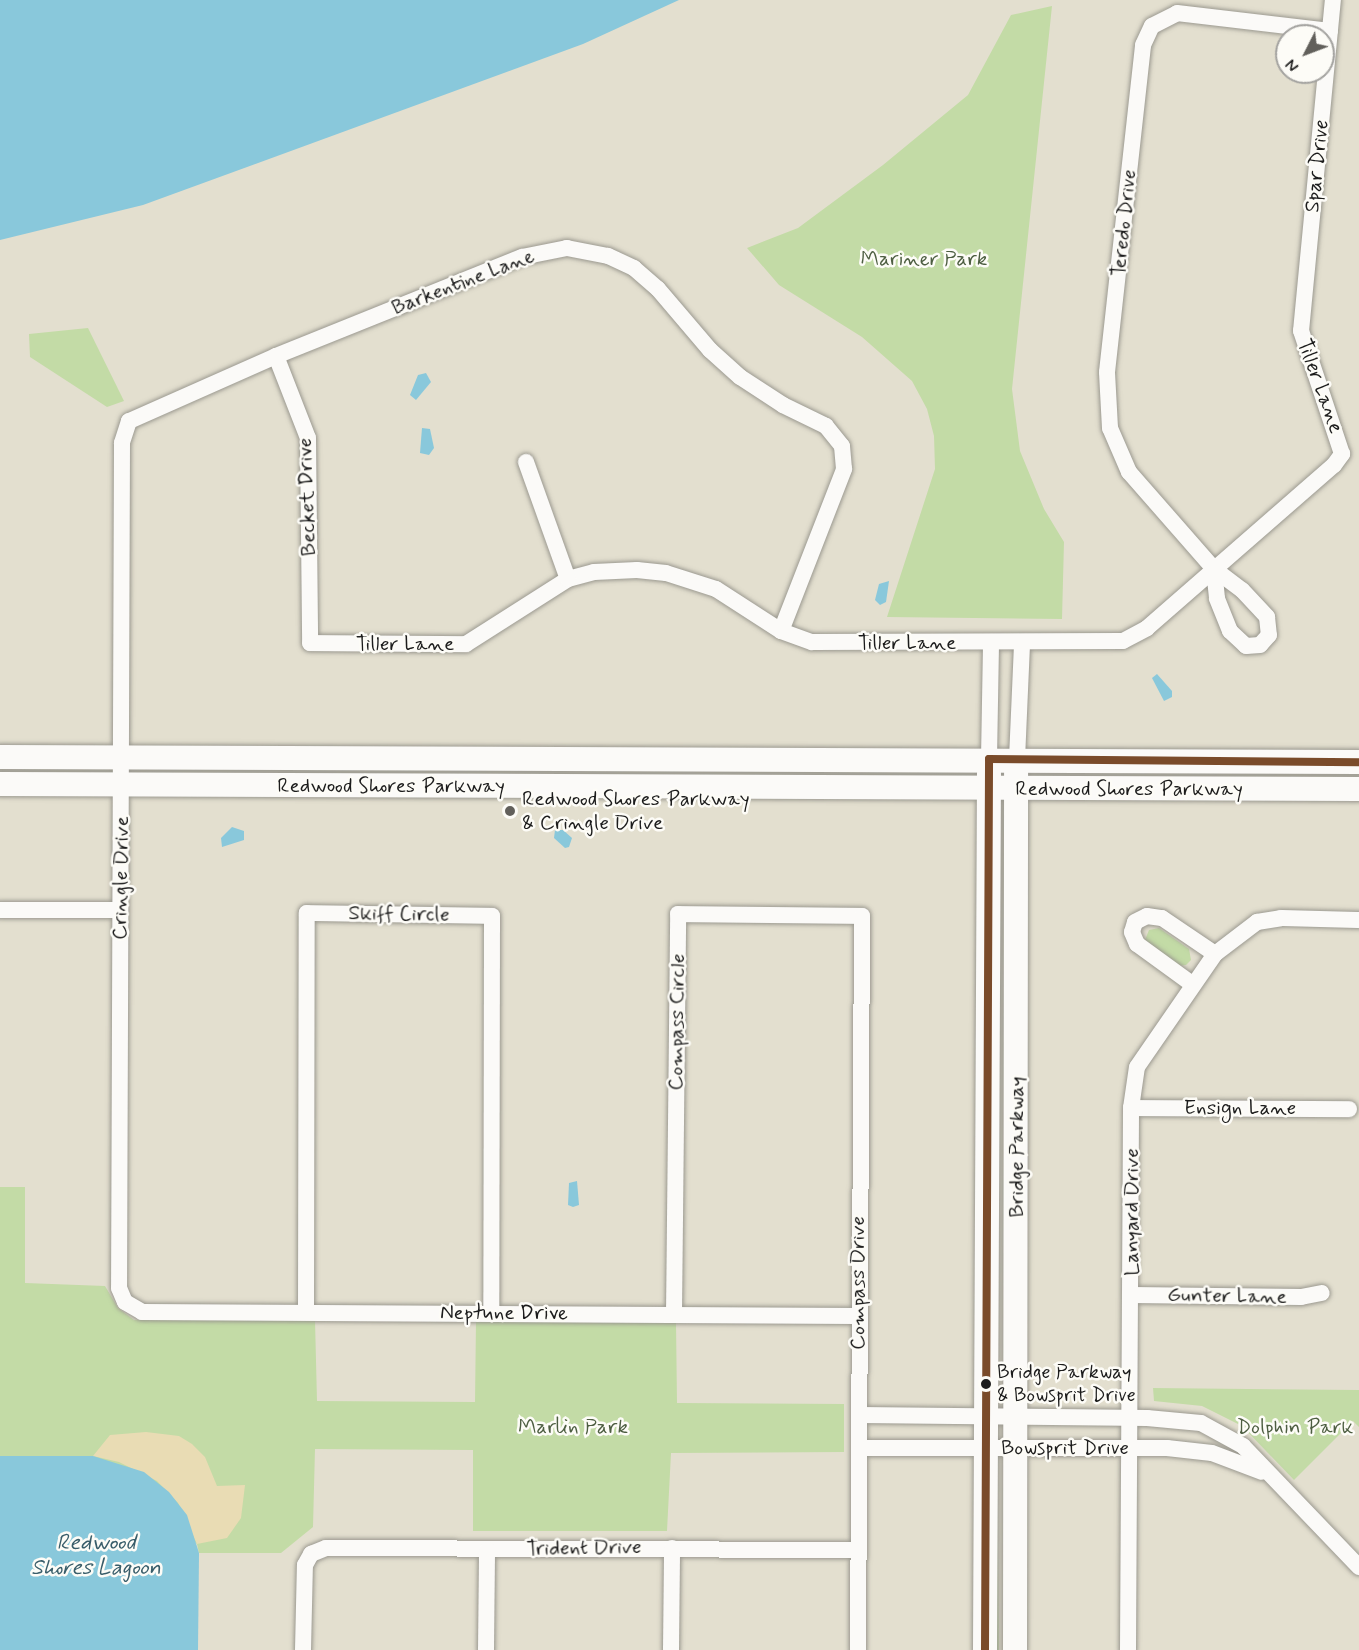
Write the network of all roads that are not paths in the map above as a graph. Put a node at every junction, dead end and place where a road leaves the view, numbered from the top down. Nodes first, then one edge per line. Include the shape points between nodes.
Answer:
1 (1333, 0) edge
2 (1331, 24) edge
3 (1275, 25) edge
4 (1325, 84) edge
5 (1301, 331) joint
6 (276, 356) junction
7 (126, 424) joint
8 (526, 462) dead end
9 (1214, 569) junction
10 (568, 579) junction
11 (782, 631) junction
12 (310, 643) joint
13 (991, 644) junction
14 (1022, 644) junction
15 (0, 757) edge
16 (123, 757) junction
17 (989, 759) junction
18 (1017, 759) junction
19 (1359, 762) edge
20 (0, 784) edge
21 (124, 787) junction
22 (989, 789) junction
23 (1015, 789) junction
24 (1359, 789) edge
25 (0, 910) edge
26 (119, 910) junction
27 (862, 916) joint
28 (1359, 920) edge
29 (1215, 954) junction
30 (1192, 984) junction
31 (1131, 1108) junction
32 (1349, 1109) dead end
33 (1322, 1293) dead end
34 (1132, 1295) junction
35 (306, 1311) junction
36 (150, 1312) joint
37 (491, 1313) junction
38 (674, 1314) junction
39 (857, 1316) junction
40 (860, 1415) junction
41 (987, 1416) junction
42 (1016, 1416) junction
43 (1130, 1417) junction
44 (860, 1448) junction
45 (986, 1448) junction
46 (1015, 1448) junction
47 (1130, 1448) junction
48 (1266, 1474) junction
49 (672, 1548) junction
50 (487, 1550) junction
51 (858, 1550) junction
52 (1359, 1568) edge
53 (303, 1650) edge
54 (486, 1650) edge
55 (671, 1650) edge
56 (858, 1650) edge
57 (985, 1650) edge
58 (1015, 1650) edge
59 (1128, 1650) edge

1 - 2 street, Spar Drive
3 - 9 street, Teredo Drive via 1177,13 1152,26 1143,45 1107,372 1107,413 1114,444 1129,472
4 - 5 street, Spar Drive
5 - 9 street, Tiller Lane via 1341,454 1334,465
6 - 7 street, Barkentine Lane via 142,412
6 - 11 street, Barkentine Lane via 533,253 579,249 633,268 658,289 724,364 771,398 826,426 842,446 844,469
6 - 12 street, Becket Drive via 308,438
7 - 16 street, Cringle Drive via 122,443
8 - 10 street
9 - 14 street, Tiller Lane via 1147,628 1123,641
10 - 11 street, Tiller Lane via 594,572 637,570 675,575 729,595
10 - 12 street, Tiller Lane via 466,644
11 - 13 street, Tiller Lane via 827,643
13 - 14 street, Tiller Lane
13 - 17 street, Bridge Parkway
14 - 18 street, Bridge Parkway
15 - 16 main road, Redwood Shores Parkway
16 - 17 main road, Redwood Shores Parkway
16 - 21 street, Cringle Drive
17 - 18 main road, Redwood Shores Parkway
17 - 22 main road, Bridge Parkway
18 - 19 main road, Redwood Shores Parkway
18 - 23 main road, Bridge Parkway
20 - 21 main road, Redwood Shores Parkway
21 - 22 main road, Redwood Shores Parkway
21 - 26 street, Cringle Drive
22 - 23 main road, Redwood Shores Parkway
22 - 41 main road, Bridge Parkway
23 - 24 main road, Redwood Shores Parkway
23 - 42 main road, Bridge Parkway
25 - 26 street
26 - 36 street, Cringle Drive via 119,1288 135,1310
27 - 38 street, Compass Circle via 678,914
27 - 39 street, Compass Drive
28 - 29 street, Lanyard Drive via 1281,918 1257,922
29 - 30 street, Lanyard Drive
29 - 30 street via 1162,918 1147,916 1135,922 1132,932 1137,944
30 - 31 street, Lanyard Drive via 1139,1062
31 - 32 street, Ensign Lane
31 - 34 street, Lanyard Drive
33 - 34 street, Gunter Lane via 1301,1298
34 - 43 street, Lanyard Drive
35 - 36 street, Neptune Drive
35 - 37 street, Neptune Drive
35 - 37 street, Skiff Circle via 307,913 492,916
37 - 38 street, Neptune Drive
38 - 39 street, Neptune Drive
39 - 40 street, Compass Drive
40 - 41 street, Bowsprit Drive
40 - 44 street, Compass Drive
41 - 42 street, Bowsprit Drive
41 - 45 main road, Bridge Parkway
42 - 43 street, Bowsprit Drive
42 - 46 main road, Bridge Parkway
43 - 47 street, Lanyard Drive
43 - 48 street, Bowsprit Drive via 1185,1420 1211,1426 1238,1441
44 - 45 street, Bowsprit Drive
44 - 51 street, Compass Drive
45 - 46 street, Bowsprit Drive
45 - 57 main road, Bridge Parkway
46 - 47 street, Bowsprit Drive
46 - 58 main road, Bridge Parkway
47 - 48 street, Bowsprit Drive via 1198,1450
47 - 59 street, Lanyard Drive
48 - 52 street, Bowsprit Drive
49 - 50 street, Trident Drive
49 - 51 street, Trident Drive
49 - 55 street
50 - 53 street, Trident Drive via 326,1548 311,1554 304,1569
50 - 54 street
51 - 56 street, Compass Drive

